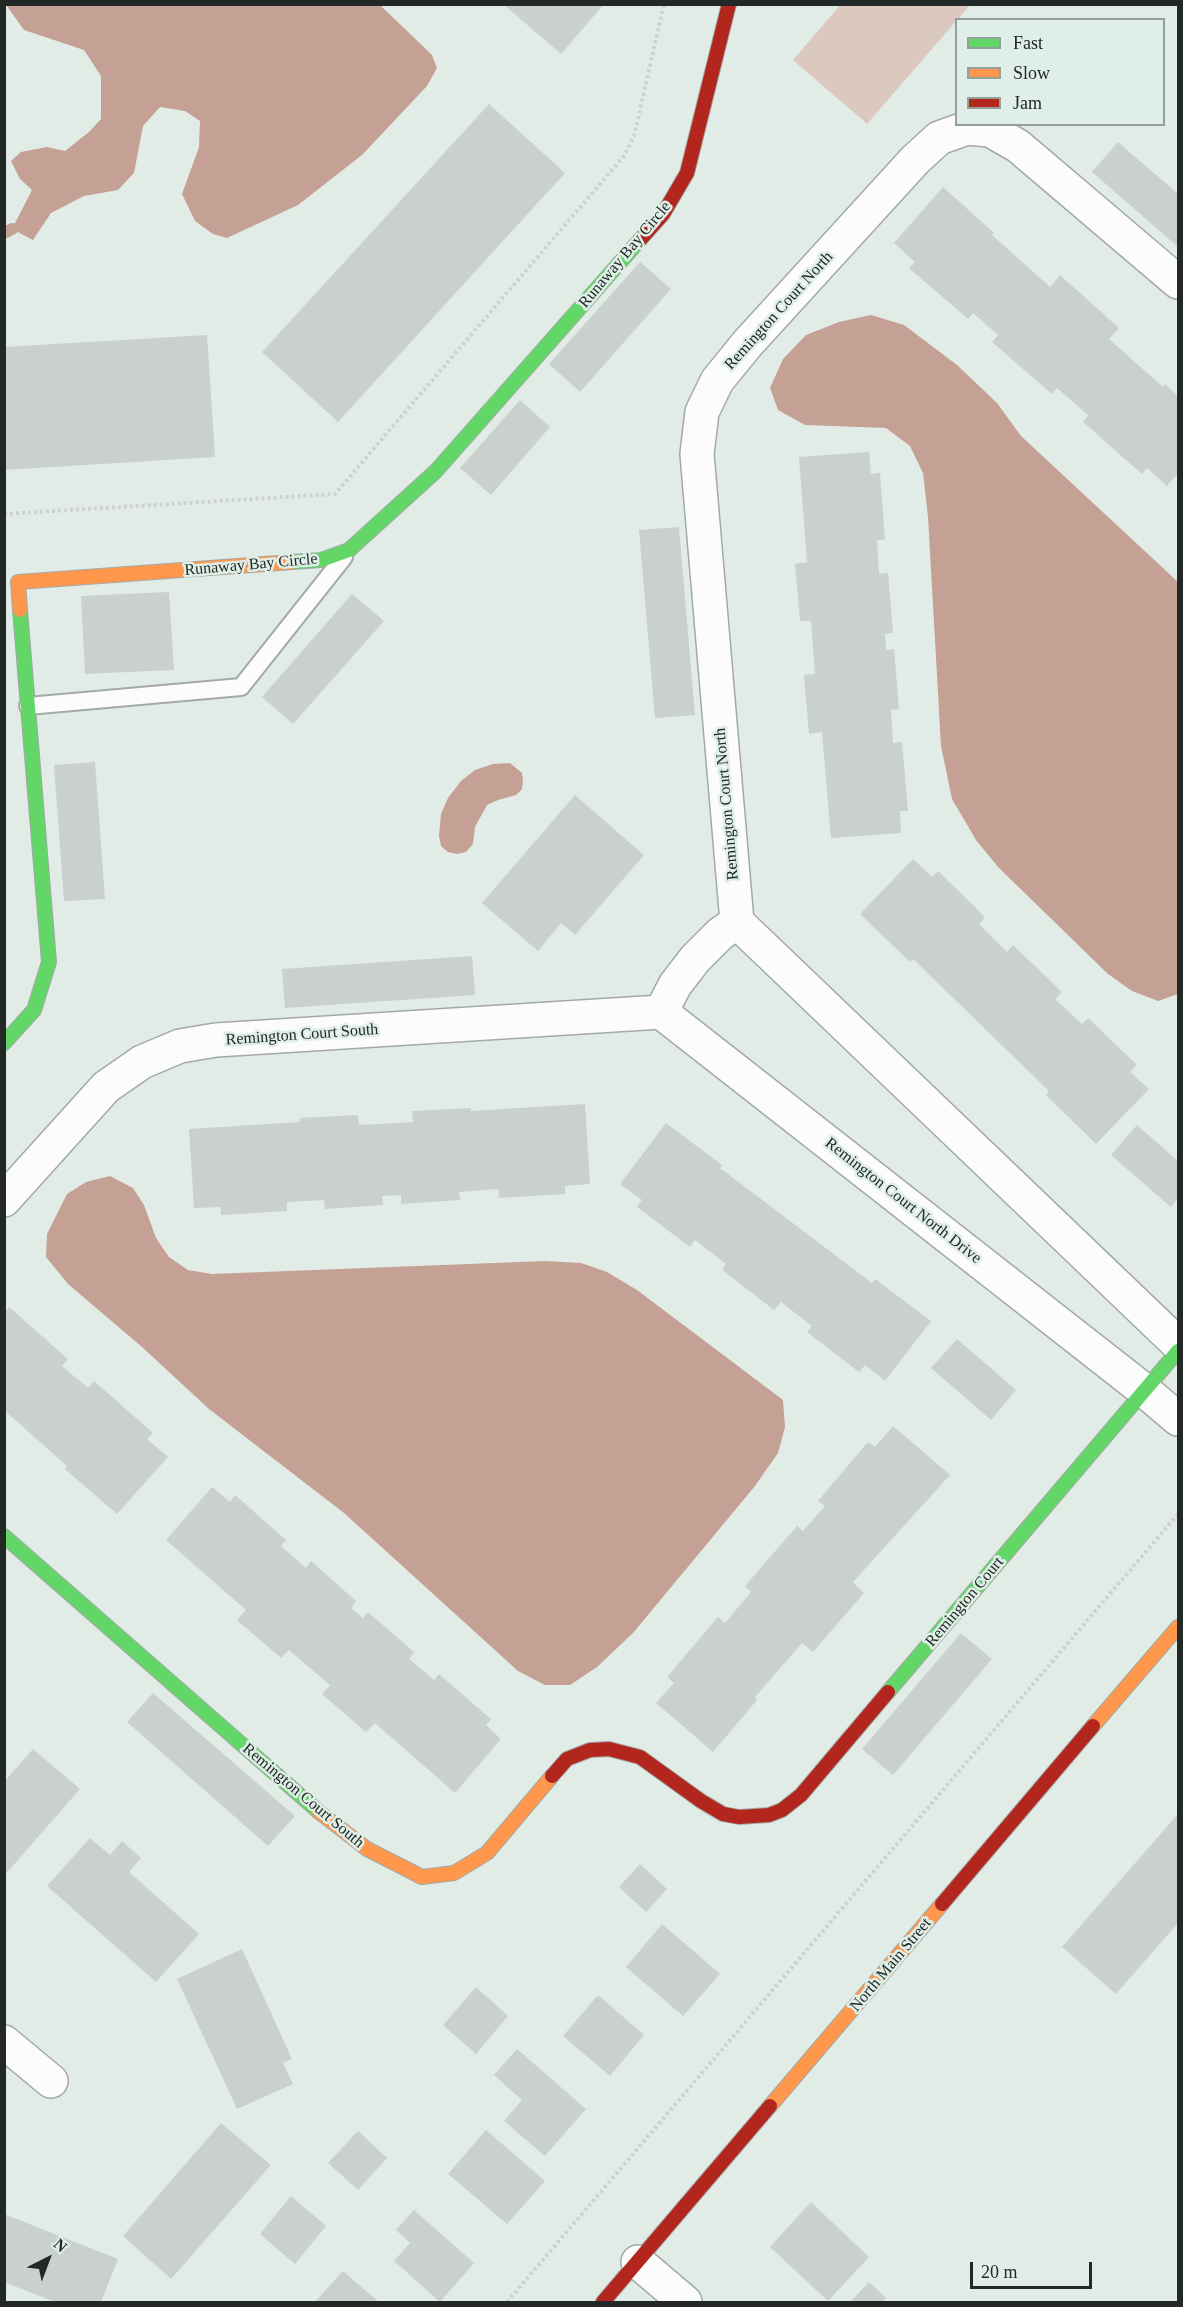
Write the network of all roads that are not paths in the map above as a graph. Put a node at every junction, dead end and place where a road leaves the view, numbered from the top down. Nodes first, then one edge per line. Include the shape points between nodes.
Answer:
1 (729, 4) edge
2 (1179, 282) edge
3 (349, 550) junction
4 (28, 706) junction
5 (737, 922) junction
6 (661, 1012) junction
7 (4, 1043) edge
8 (4, 1200) edge
9 (1179, 1344) edge
10 (1179, 1351) edge
11 (1145, 1391) junction
12 (1179, 1419) edge
13 (4, 1536) edge
14 (1179, 1627) edge
15 (782, 1810) joint
16 (4, 2042) edge
17 (51, 2081) dead end
18 (638, 2262) junction
19 (603, 2302) edge
20 (685, 2302) edge

1 - 3 street, Runaway Bay Circle via 687,173 663,214 436,471
2 - 5 street, Remington Court North via 1018,146 990,130 967,128 939,138 915,160 717,381 702,412 697,454
3 - 4 lane via 241,687
3 - 4 street, Runaway Bay Circle via 321,560 18,582
4 - 7 street, Runaway Bay Circle via 49,962 34,1010
5 - 6 street via 695,959
5 - 9 street
6 - 8 street, Remington Court South via 216,1040 180,1046 142,1062 105,1087
6 - 11 street, Remington Court North Drive
10 - 11 street, Remington Court
11 - 12 street
11 - 15 street, Remington Court via 801,1795
13 - 15 street, Remington Court South via 308,1803 367,1849 422,1877 454,1874 487,1852 567,1759 590,1750 609,1749 640,1757 723,1814 769,1815
14 - 18 street, North Main Street
16 - 17 street
18 - 19 street, North Main Street
18 - 20 street

